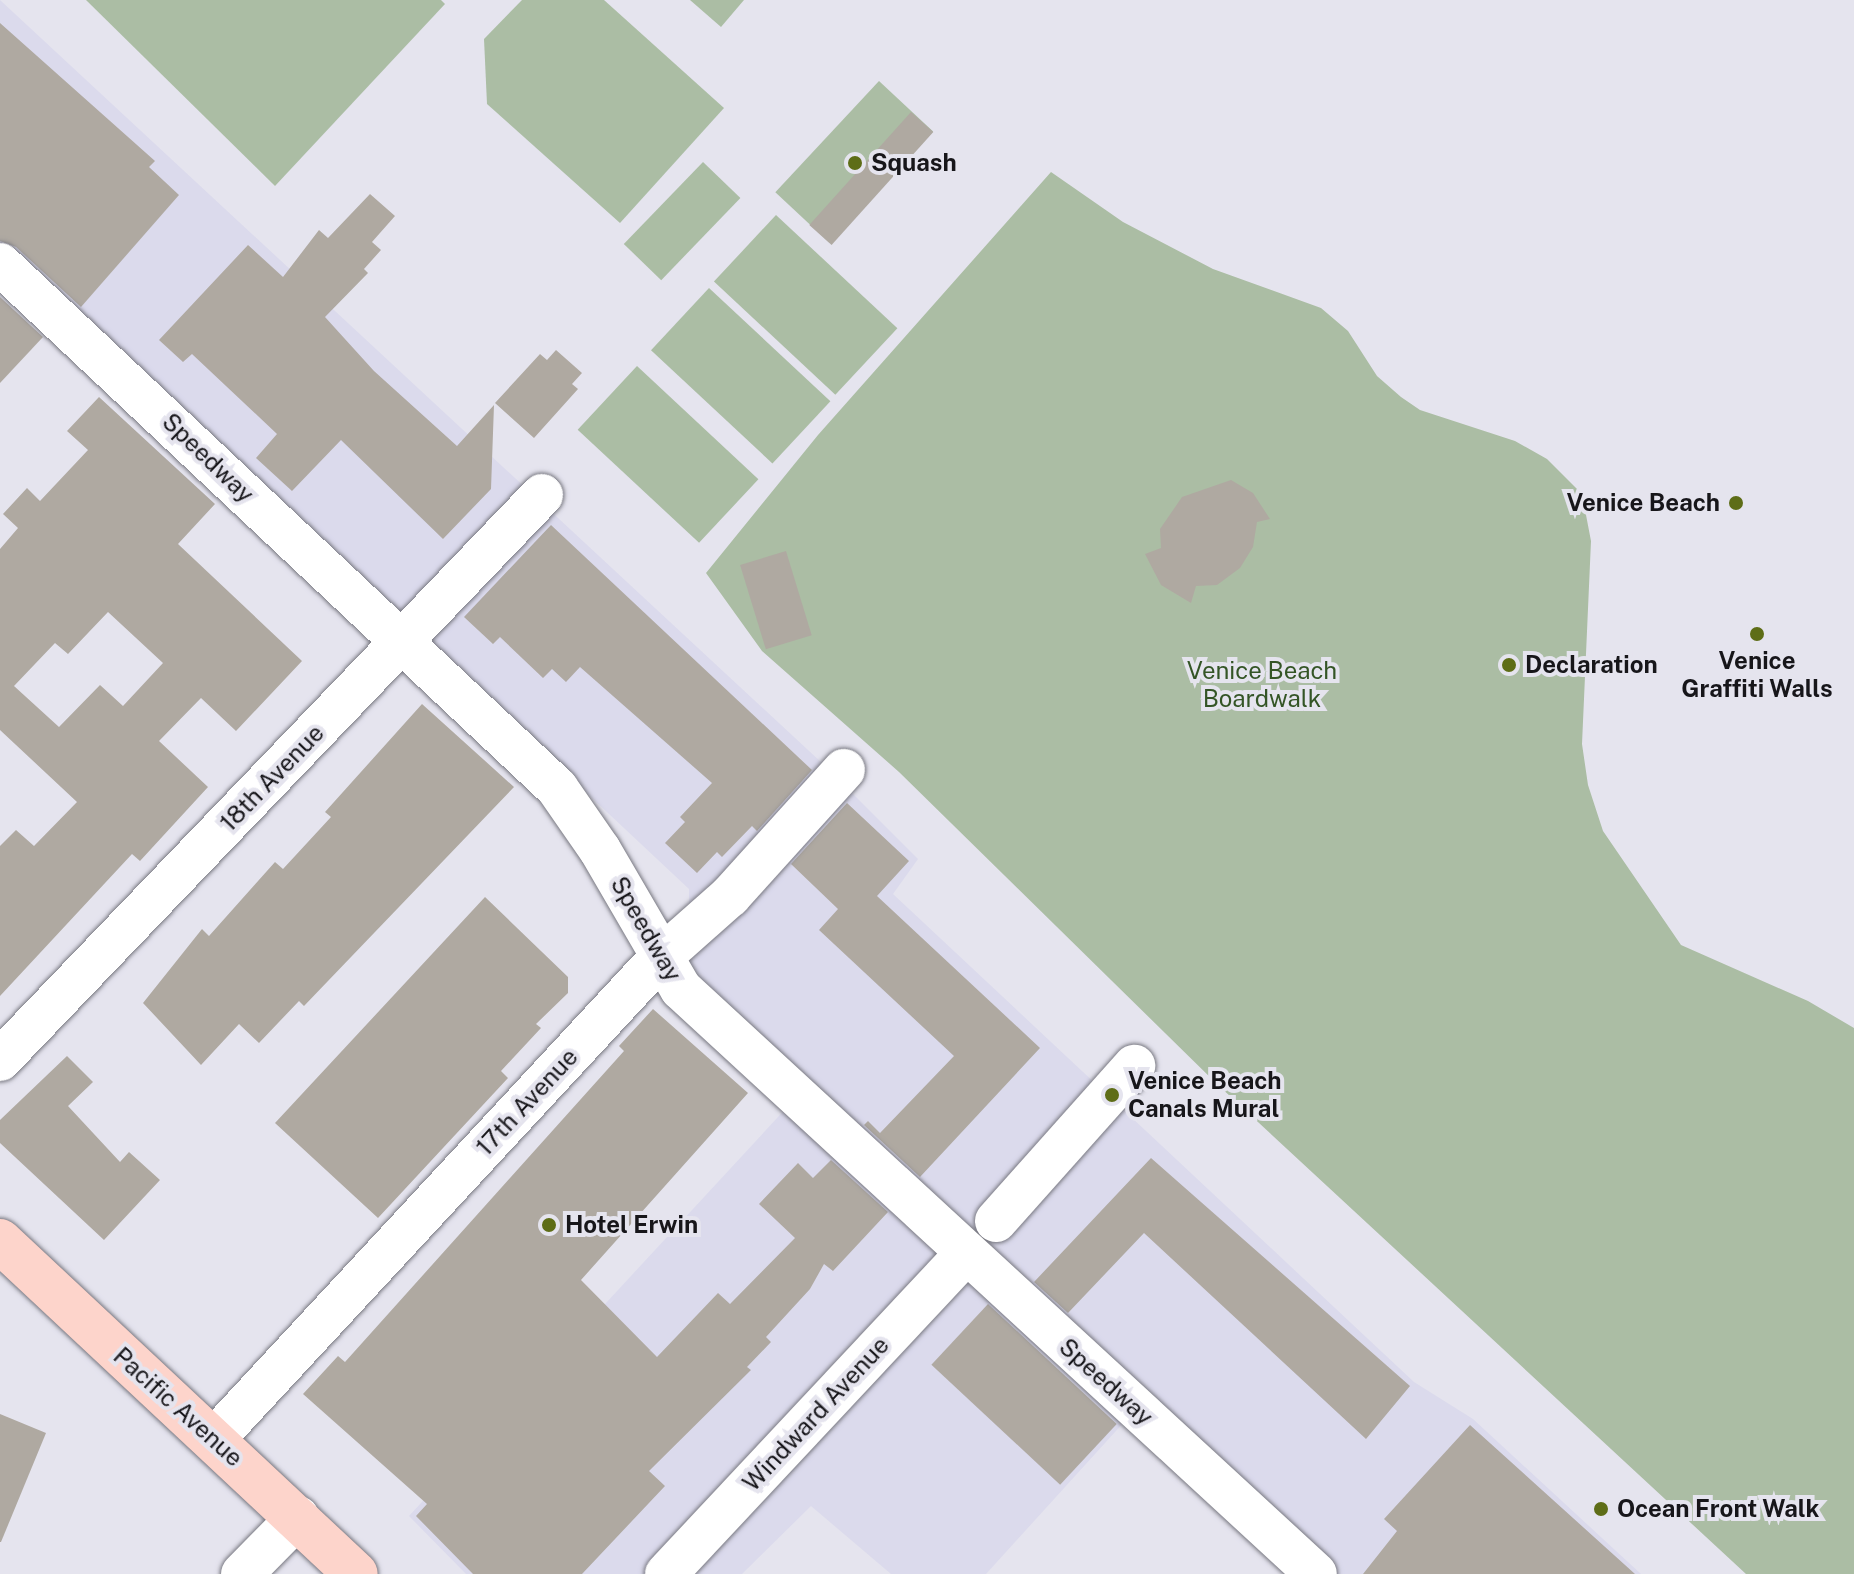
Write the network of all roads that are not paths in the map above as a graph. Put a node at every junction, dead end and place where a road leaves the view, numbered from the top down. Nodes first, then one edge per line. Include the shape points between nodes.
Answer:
1 (0, 264) edge
2 (542, 495) dead end
3 (404, 642) junction
4 (844, 770) dead end
5 (661, 957) junction
6 (0, 1060) edge
7 (1134, 1066) dead end
8 (996, 1221) dead end
9 (0, 1241) edge
10 (965, 1255) junction
11 (214, 1439) junction
12 (298, 1517) junction
13 (1309, 1572) edge
14 (242, 1574) edge
15 (356, 1574) edge
16 (666, 1574) edge

1 - 3 street, Speedway
2 - 3 street, 18th Avenue
3 - 5 street, Speedway via 557,788 600,850
3 - 6 street, 18th Avenue
4 - 5 street, 17th Avenue via 730,896
5 - 10 street, Speedway via 681,989
5 - 11 street, 17th Avenue
7 - 8 street
9 - 11 main road, Pacific Avenue
10 - 13 street, Speedway
10 - 16 street, Windward Avenue
11 - 12 main road, Pacific Avenue
12 - 14 street
12 - 15 main road, Pacific Avenue

